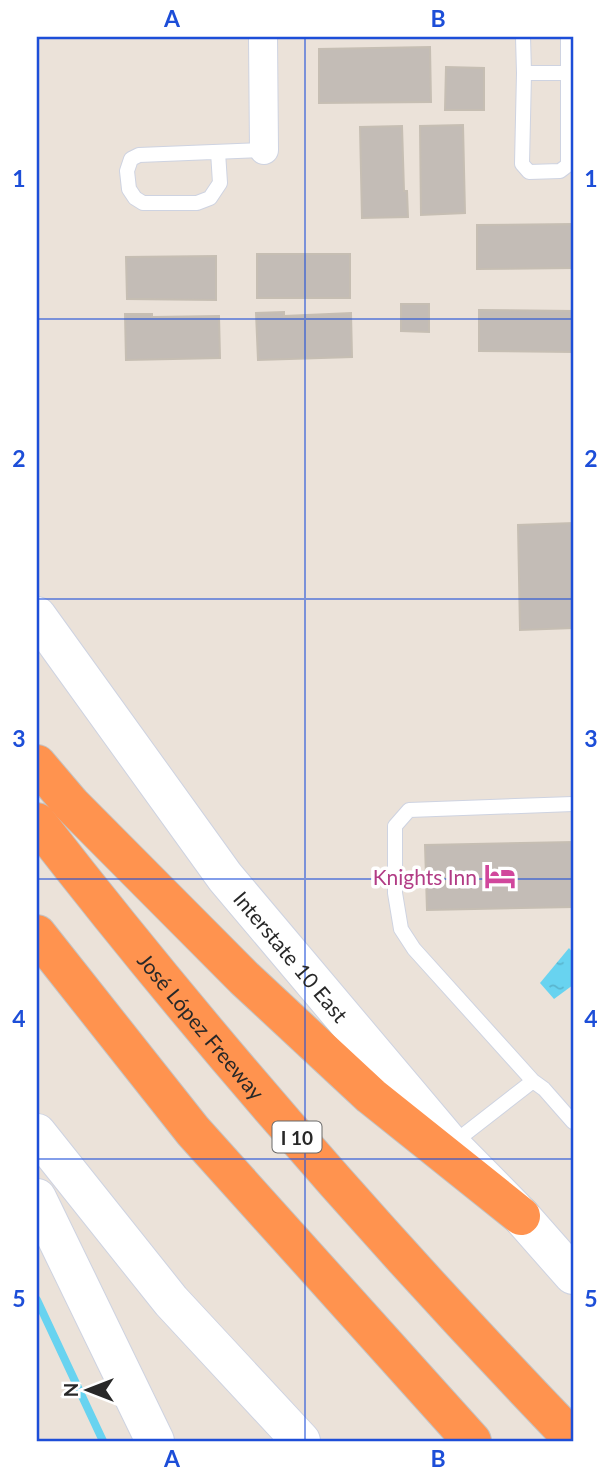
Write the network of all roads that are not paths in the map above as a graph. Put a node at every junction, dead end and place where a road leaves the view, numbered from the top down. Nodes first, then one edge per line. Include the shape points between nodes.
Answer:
1 (263, 37) edge
2 (523, 37) edge
3 (568, 37) edge
4 (524, 73) junction
5 (571, 73) edge
6 (264, 150) joint
7 (218, 152) junction
8 (37, 617) edge
9 (37, 764) edge
10 (573, 804) edge
11 (37, 822) edge
12 (37, 934) edge
13 (533, 1081) junction
14 (573, 1122) edge
15 (37, 1133) edge
16 (451, 1145) junction
17 (37, 1198) edge
18 (521, 1216) junction
19 (573, 1275) edge
20 (573, 1439) edge
21 (155, 1441) edge
22 (301, 1441) edge
23 (472, 1441) edge

1 - 6 street
2 - 4 lane
3 - 5 lane
4 - 5 lane
4 - 5 lane via 522,164 528,172 560,171 568,165
6 - 7 lane
7 - 7 lane via 139,155 131,159 127,171 130,189 144,203 197,203 210,198 220,183
8 - 16 main road, Interstate 10 East via 226,877
9 - 18 highway via 244,978 371,1096
10 - 13 lane via 409,810 395,826 395,893 401,929
11 - 20 highway, José López Freeway / I 10 via 332,1179
12 - 23 highway via 192,1131
13 - 14 lane
13 - 16 lane
15 - 22 main road via 172,1301
16 - 18 main road, Interstate 10 East
17 - 21 main road
18 - 19 main road, Interstate 10 East

